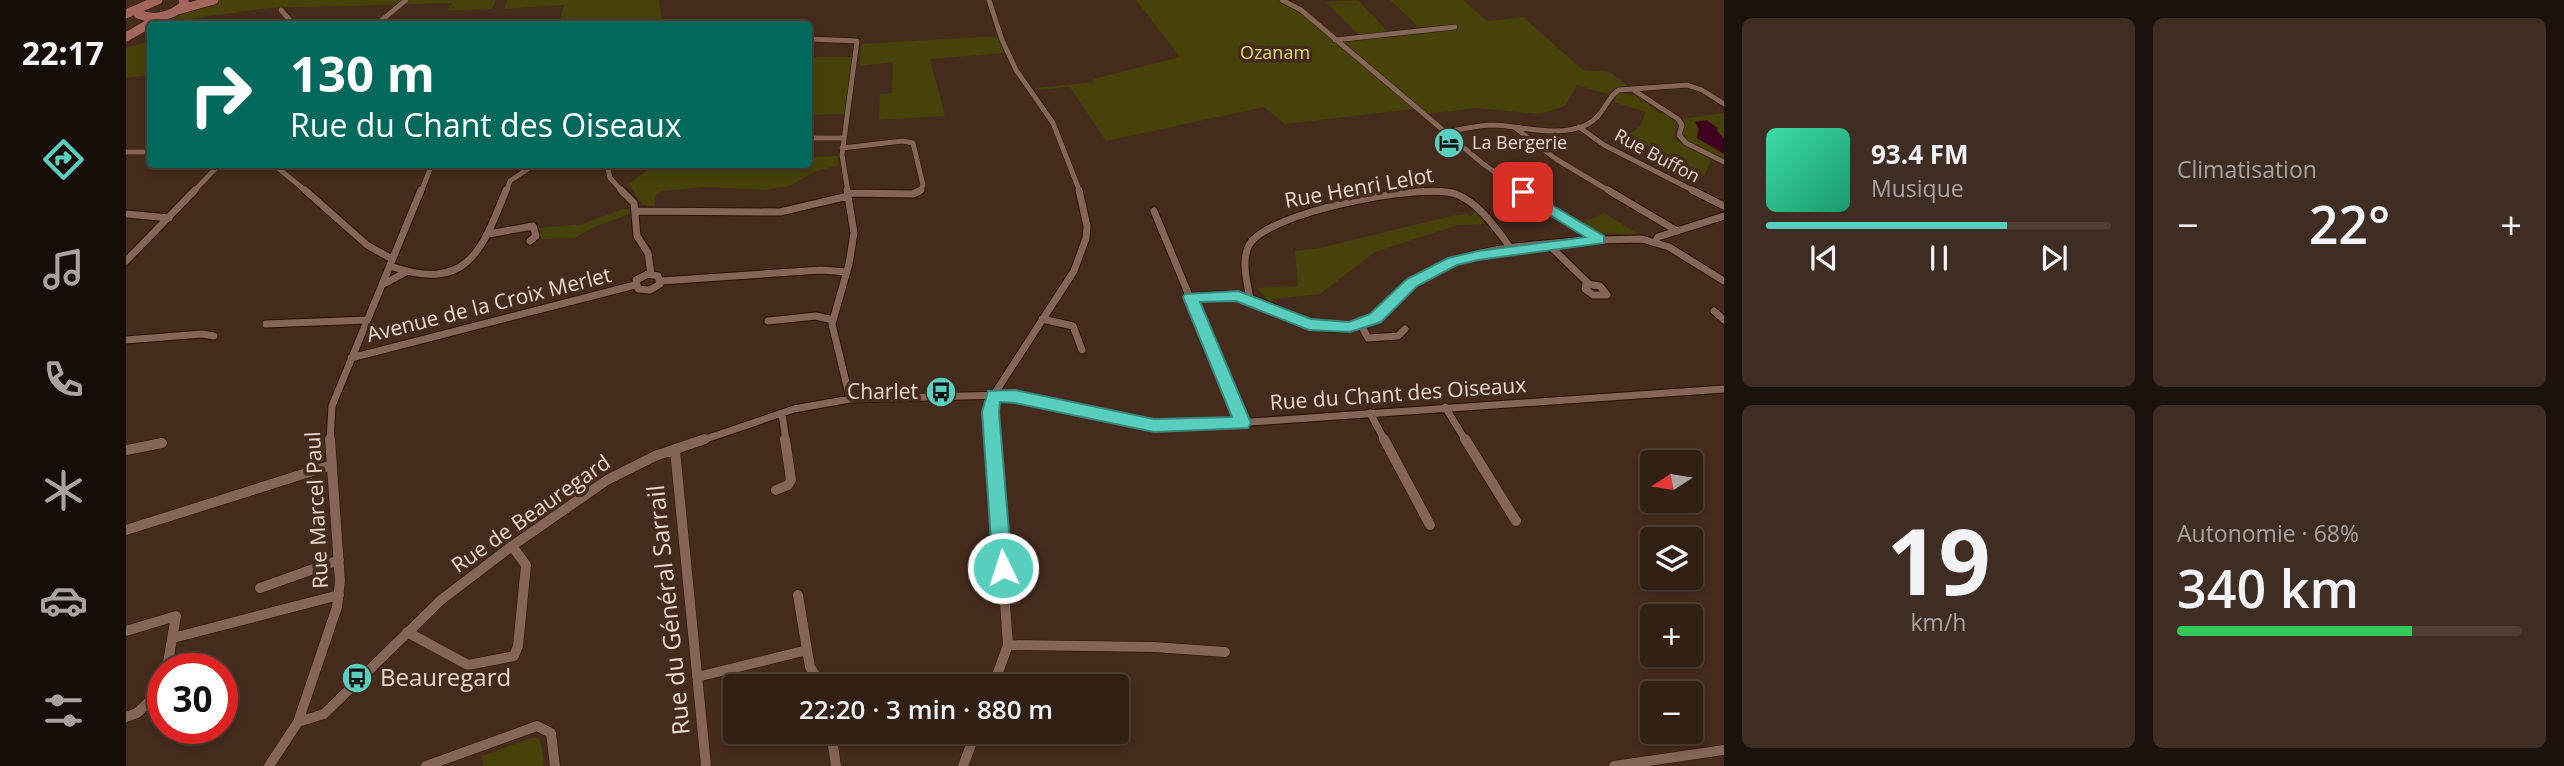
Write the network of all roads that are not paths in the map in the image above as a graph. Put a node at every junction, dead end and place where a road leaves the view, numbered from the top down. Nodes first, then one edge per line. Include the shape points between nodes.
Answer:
1 (158, 0) edge
2 (183, 0) edge
3 (214, 0) edge
4 (406, 0) edge
5 (989, 0) edge
6 (1282, 0) edge
7 (178, 10) junction
8 (281, 10) dead end
9 (141, 14) junction
10 (167, 15) junction
11 (126, 16) edge
12 (155, 21) edge
13 (290, 21) edge
14 (381, 21) edge
15 (147, 25) edge
16 (1454, 27) dead end
17 (126, 36) edge
18 (812, 39) edge
19 (1335, 40) junction
20 (1632, 89) junction
21 (1724, 104) edge
22 (1514, 127) junction
23 (1579, 127) junction
24 (1444, 132) junction
25 (812, 138) edge
26 (844, 138) junction
27 (842, 148) junction
28 (126, 152) edge
29 (147, 152) edge
30 (1724, 162) edge
31 (216, 168) edge
32 (278, 168) edge
33 (430, 168) edge
34 (529, 168) edge
35 (607, 168) edge
36 (848, 194) junction
37 (1724, 206) edge
38 (636, 211) junction
39 (1154, 211) dead end
40 (126, 214) edge
41 (1724, 216) edge
42 (169, 218) junction
43 (1677, 231) junction
44 (489, 234) junction
45 (1599, 240) junction
46 (530, 241) dead end
47 (1655, 242) junction
48 (1549, 245) junction
49 (1512, 250) junction
50 (126, 261) edge
51 (391, 263) junction
52 (406, 272) junction
53 (847, 272) junction
54 (651, 274) junction
55 (660, 281) junction
56 (1724, 281) edge
57 (1589, 284) dead end
58 (382, 285) junction
59 (635, 285) junction
60 (1190, 297) junction
61 (1250, 298) junction
62 (1714, 311) dead end
63 (367, 320) junction
64 (833, 320) junction
65 (1042, 320) junction
66 (1724, 320) edge
67 (768, 321) dead end
68 (267, 324) dead end
69 (1361, 325) junction
70 (1405, 329) dead end
71 (214, 336) dead end
72 (126, 340) edge
73 (1082, 350) dead end
74 (351, 358) junction
75 (1724, 389) edge
76 (993, 396) junction
77 (850, 399) junction
78 (1445, 407) junction
79 (1370, 413) junction
80 (782, 414) junction
81 (1242, 423) junction
82 (162, 443) dead end
83 (126, 450) edge
84 (675, 450) junction
85 (332, 466) junction
86 (776, 490) dead end
87 (1516, 521) dead end
88 (1430, 525) dead end
89 (126, 530) edge
90 (512, 546) junction
91 (339, 560) junction
92 (260, 588) dead end
93 (339, 595) junction
94 (797, 595) dead end
95 (126, 631) edge
96 (407, 632) junction
97 (173, 638) junction
98 (1008, 645) junction
99 (807, 650) junction
100 (1225, 652) dead end
101 (170, 653) edge
102 (814, 674) edge
103 (997, 674) edge
104 (697, 677) junction
105 (147, 704) edge
106 (126, 717) edge
107 (298, 722) junction
108 (833, 744) edge
109 (971, 744) edge
110 (1724, 750) edge
111 (269, 766) edge
112 (426, 766) edge
113 (555, 766) edge
114 (706, 766) edge
115 (836, 766) edge
116 (963, 766) edge
117 (1614, 766) edge

1 - 9 main road
2 - 7 main road via 185,4
3 - 7 main road
4 - 14 street
5 - 65 street via 1016,69 1053,123 1086,219 1086,238 1077,265
6 - 19 street
7 - 10 main road
8 - 13 street
9 - 10 main road
9 - 11 main road
9 - 17 main road via 142,26
10 - 12 main road
15 - 17 main road
16 - 19 street
18 - 26 street via 850,38 858,43
19 - 24 street
20 - 21 street via 1687,85
20 - 23 street via 1613,93 1603,113
20 - 30 street via 1678,119 1682,125 1679,135 1686,143
22 - 23 street via 1556,131
22 - 24 street via 1491,125
22 - 43 street via 1556,159
23 - 37 street, Rue Buffon via 1604,145
24 - 45 street via 1506,181
25 - 26 street
26 - 27 street
27 - 36 street
27 - 36 street via 913,143 923,185 913,194
28 - 29 street
31 - 42 street
32 - 51 street
33 - 51 street, Rue Marcel Paul
34 - 44 street via 510,181
35 - 38 street
36 - 38 street via 780,212
36 - 53 street via 854,230
38 - 54 street via 637,236 648,253
39 - 60 street
40 - 42 street
41 - 43 street
42 - 50 street
43 - 47 street
44 - 46 street via 533,226 536,236
44 - 52 street via 476,256 457,268 432,275
45 - 47 street
45 - 48 street
47 - 56 street
48 - 49 street
48 - 57 street
49 - 61 street, Rue Henri Lelot via 1467,198 1446,190 1293,215 1256,236 1247,252
49 - 69 street via 1465,258 1426,274 1376,318
51 - 52 street
51 - 58 street, Rue Marcel Paul
52 - 58 street
53 - 55 street
53 - 64 street
54 - 55 street
54 - 59 street via 639,277
55 - 59 street via 650,290
58 - 63 street, Rue Marcel Paul
59 - 74 street, Avenue de la Croix Merlet
60 - 61 street
60 - 81 street
61 - 69 street via 1309,324
62 - 66 street
63 - 68 street
63 - 74 street, Rue Marcel Paul
64 - 67 street via 816,316
64 - 77 street
65 - 73 street via 1072,326
65 - 76 street
69 - 70 street via 1368,338 1398,336
71 - 72 street
74 - 85 street, Rue Marcel Paul via 332,406
75 - 78 street, Rue du Chant des Oiseaux
76 - 77 street, Rue de Beauregard
76 - 81 street, Rue du Chant des Oiseaux via 1154,426
76 - 98 street
77 - 80 street, Rue de Beauregard
78 - 79 street, Rue du Chant des Oiseaux
78 - 87 street
79 - 81 street, Rue du Chant des Oiseaux
79 - 88 street
80 - 84 street, Rue de Beauregard
80 - 86 street via 791,480
82 - 83 street
84 - 90 street, Rue de Beauregard via 607,480
84 - 104 street, Rue du Général Sarrail
85 - 89 street
85 - 91 street, Rue Marcel Paul
90 - 96 street, Rue de Beauregard
90 - 96 street via 526,562 514,656 468,665
91 - 92 street
91 - 93 street, Rue Marcel Paul
93 - 97 street
93 - 107 street, Rue Marcel Paul
94 - 99 street
95 - 97 street via 176,616
96 - 107 street, Rue de Beauregard via 324,714
97 - 101 street
98 - 100 street
98 - 103 street
99 - 102 street
99 - 104 street
104 - 114 street, Rue du Général Sarrail
105 - 106 street
107 - 111 street, Rue Marcel Paul
108 - 115 street
109 - 116 street
110 - 117 street
112 - 113 street via 537,726 551,733

